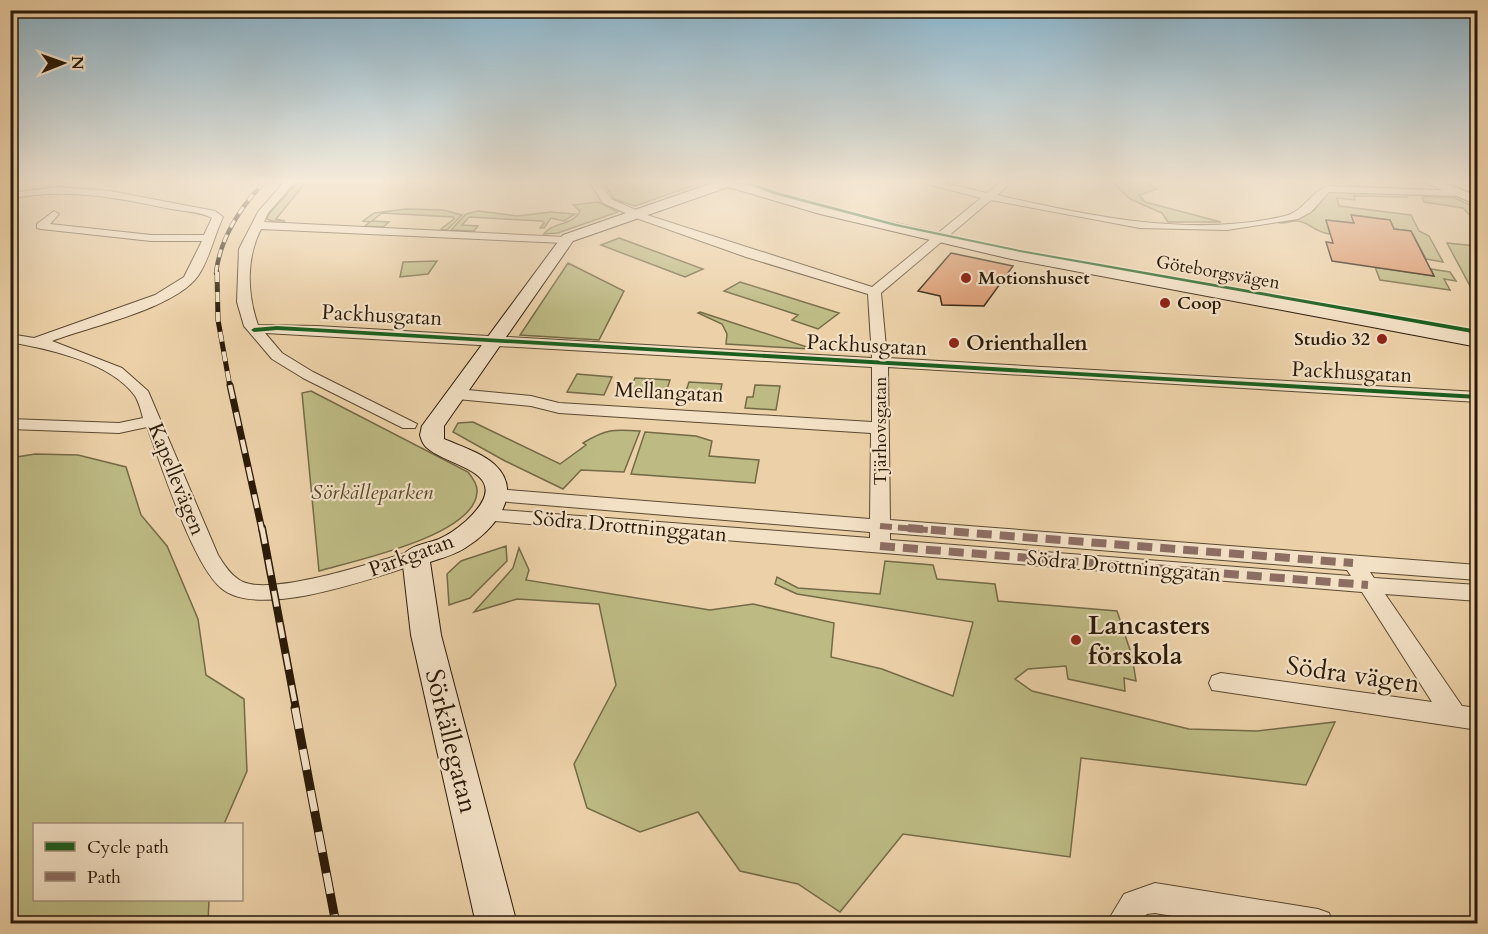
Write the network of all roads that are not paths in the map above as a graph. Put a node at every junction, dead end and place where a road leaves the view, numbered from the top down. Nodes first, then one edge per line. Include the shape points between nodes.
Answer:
1 (255, 225) edge
2 (41, 226) edge
3 (214, 226) edge
4 (267, 226) edge
5 (598, 226) edge
6 (670, 226) edge
7 (896, 226) edge
8 (953, 226) edge
9 (1188, 226) edge
10 (1233, 226) edge
11 (940, 237) junction
12 (207, 238) junction
13 (565, 240) junction
14 (874, 292) junction
15 (254, 330) junction
16 (1478, 332) edge
17 (10, 338) edge
18 (496, 340) junction
19 (1478, 341) edge
20 (37, 342) junction
21 (880, 364) junction
22 (457, 394) junction
23 (1478, 397) edge
24 (153, 421) junction
25 (10, 424) edge
26 (409, 424) dead end
27 (879, 428) junction
28 (497, 495) junction
29 (488, 515) junction
30 (880, 536) junction
31 (416, 557) junction
32 (1353, 563) junction
33 (1478, 573) edge
34 (345, 578) joint
35 (1368, 585) junction
36 (1478, 593) edge
37 (1221, 683) dead end
38 (1466, 718) edge
39 (497, 924) edge
40 (1121, 924) edge
41 (1317, 924) edge

1 - 15 street via 245,249 244,302
2 - 12 street via 151,238
3 - 12 street
4 - 13 street
5 - 13 main road
6 - 14 street
7 - 11 main road, Göteborgsvägen
8 - 11 street
9 - 10 street
11 - 14 street
11 - 16 main road, Göteborgsvägen
11 - 19 main road, Göteborgsvägen
12 - 20 street via 199,261 180,286 151,301
13 - 18 main road
14 - 21 street, Tjärhovsgatan
15 - 18 street, Packhusgatan
15 - 26 street via 277,356 308,375
17 - 20 street, Kapellevägen
18 - 21 street, Packhusgatan
18 - 22 main road
20 - 24 street, Kapellevägen via 117,371 142,394
21 - 23 street, Packhusgatan
21 - 27 street, Tjärhovsgatan
22 - 27 street, Mellangatan via 531,401 559,408
22 - 28 main road via 430,435 435,443 486,469 495,480
24 - 25 street via 119,428
24 - 34 street, Kapellevägen via 208,557 223,579 244,591 264,593
27 - 30 street, Tjärhovsgatan
28 - 29 main road, Parkgatan
28 - 30 street, Södra Drottninggatan
29 - 30 street, Södra Drottninggatan
29 - 31 main road, Parkgatan via 454,543
30 - 32 street, Södra Drottninggatan
30 - 35 street, Södra Drottninggatan
31 - 34 street, Parkgatan
31 - 39 main road, Sörkällegatan via 426,635
32 - 33 street, Södra Drottninggatan
32 - 35 street
35 - 36 street, Södra Drottninggatan
35 - 38 street
37 - 38 street, Södra vägen
40 - 41 street via 1138,900 1155,898

